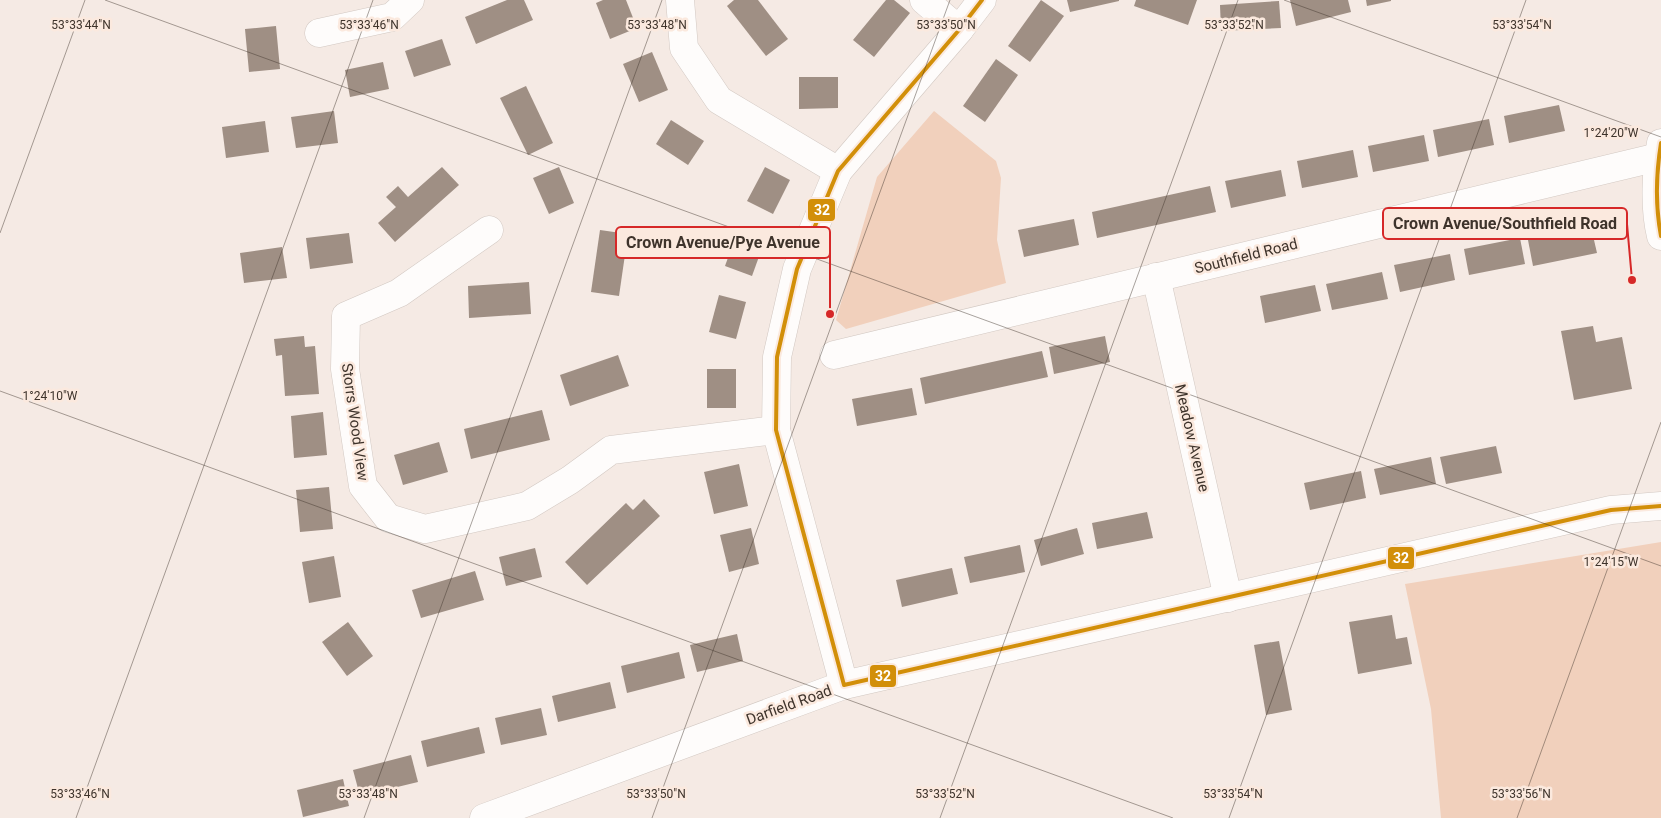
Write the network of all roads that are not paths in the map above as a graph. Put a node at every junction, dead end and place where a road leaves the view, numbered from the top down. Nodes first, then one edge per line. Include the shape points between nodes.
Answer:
1 (410, 0) edge
2 (680, 0) edge
3 (924, 0) edge
4 (982, 0) edge
5 (959, 30) junction
6 (319, 33) dead end
7 (1660, 150) edge
8 (838, 171) junction
9 (489, 230) dead end
10 (1661, 236) edge
11 (1156, 277) junction
12 (834, 355) dead end
13 (776, 430) junction
14 (1661, 506) edge
15 (1228, 598) junction
16 (844, 685) junction
17 (484, 818) edge

1 - 6 street via 392,17
2 - 8 street via 684,48 719,100
3 - 5 street
4 - 5 street
5 - 8 street
7 - 10 street via 1657,220
7 - 11 street, Southfield Road
8 - 13 street via 797,269 776,356
9 - 13 street, Storrs Wood View via 399,293 346,316 345,369 363,486 388,518 425,528 527,506 611,450
11 - 12 street, Southfield Road
11 - 15 street, Meadow Avenue
13 - 16 street
14 - 15 street, Darfield Road via 1611,510
15 - 16 street, Darfield Road
16 - 17 street, Darfield Road

